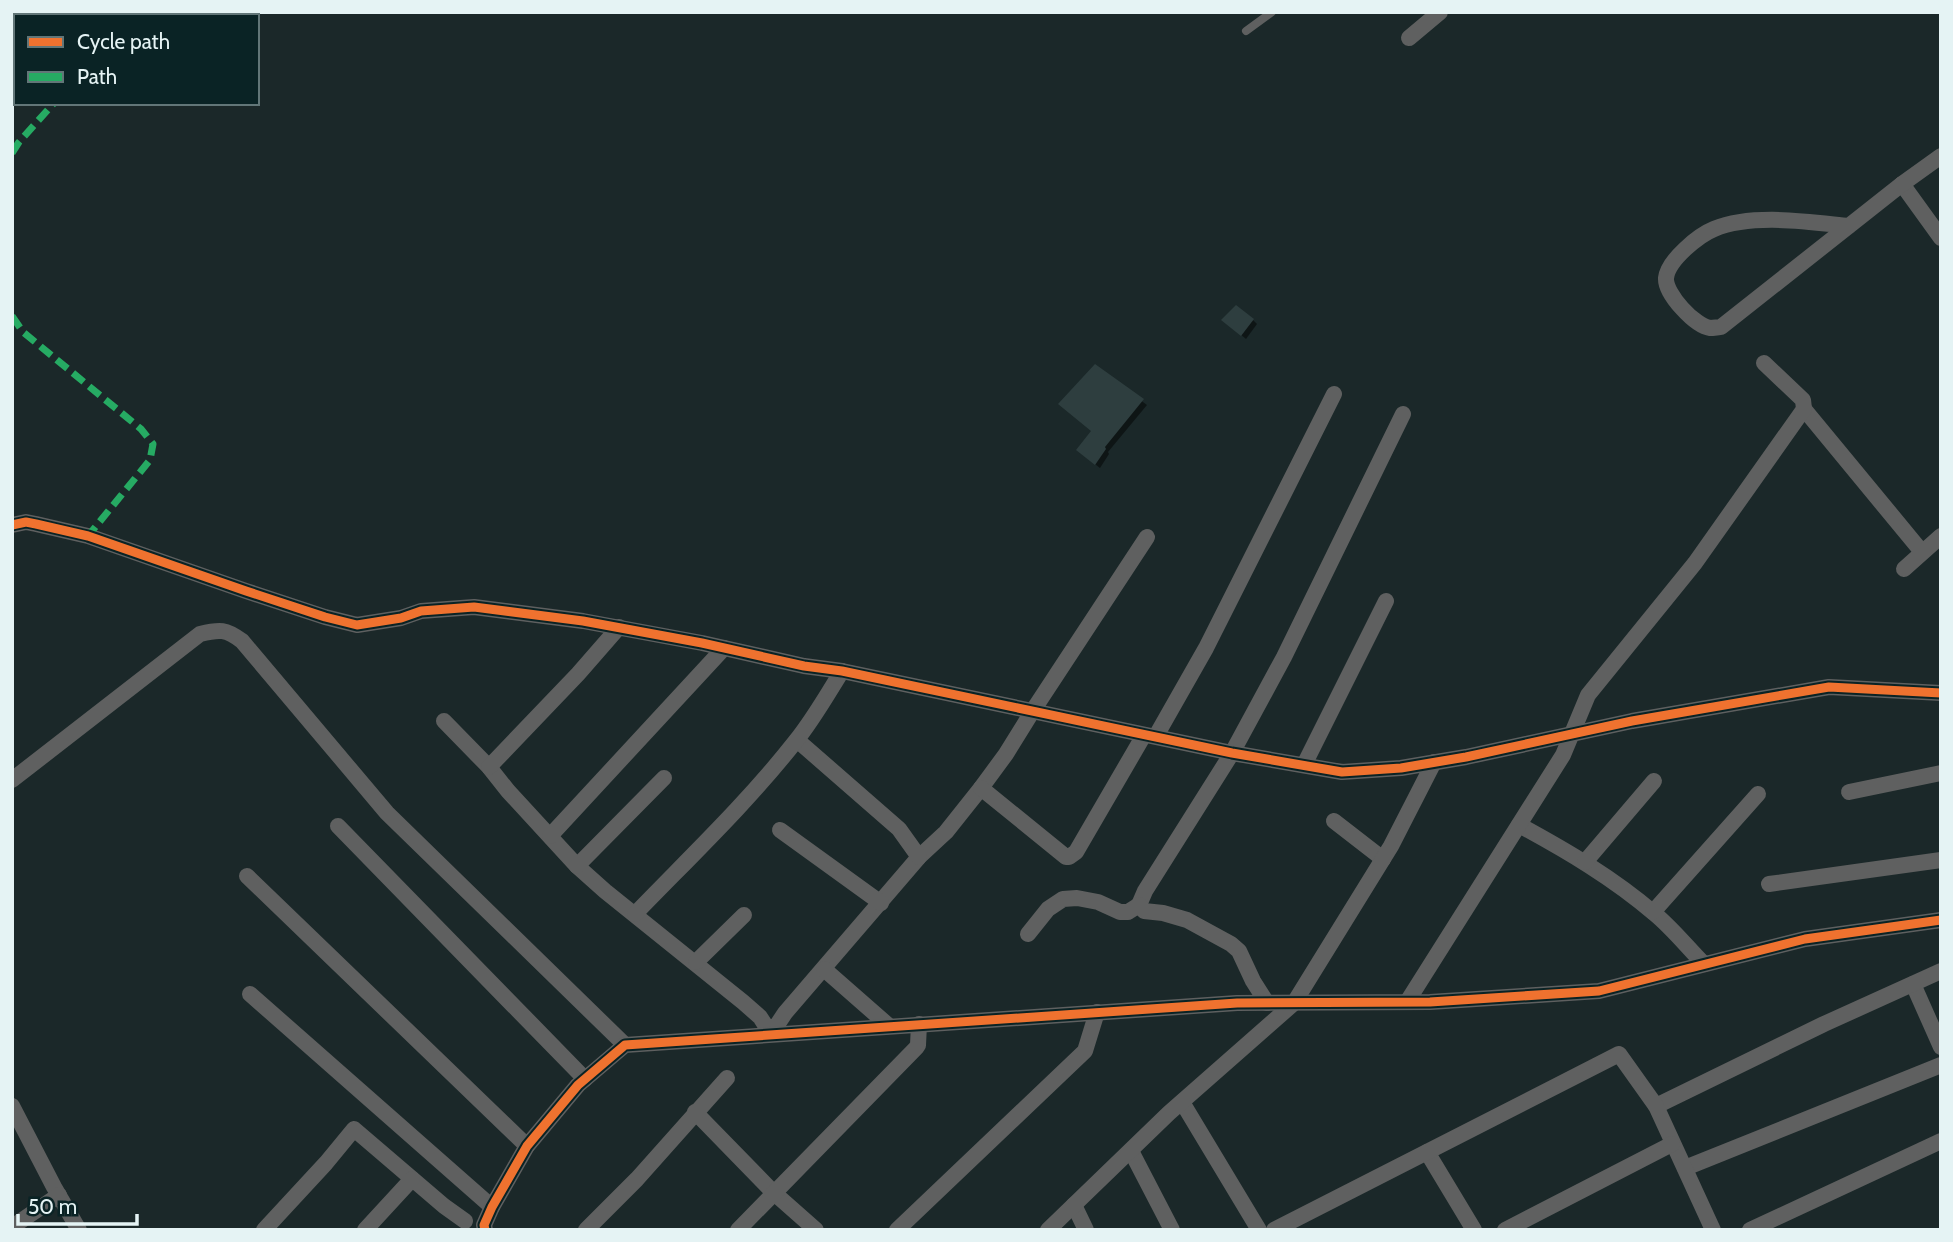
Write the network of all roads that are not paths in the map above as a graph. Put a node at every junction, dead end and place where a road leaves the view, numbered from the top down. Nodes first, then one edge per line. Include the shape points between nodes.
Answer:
1 (1272, 12) edge
2 (1440, 12) edge
3 (1246, 31) dead end
4 (1409, 38) dead end
5 (1941, 156) edge
6 (1902, 184) junction
7 (1849, 226) junction
8 (1941, 239) edge
9 (1763, 363) dead end
10 (1334, 394) dead end
11 (1804, 409) junction
12 (1403, 414) dead end
13 (12, 526) edge
14 (1941, 536) edge
15 (1147, 537) dead end
16 (1922, 552) junction
17 (1904, 569) dead end
18 (1386, 601) dead end
19 (619, 627) junction
20 (724, 648) junction
21 (842, 671) junction
22 (1941, 693) edge
23 (1032, 712) junction
24 (444, 721) dead end
25 (1572, 733) junction
26 (1150, 735) junction
27 (797, 740) junction
28 (1232, 753) junction
29 (1434, 762) junction
30 (1304, 765) junction
31 (489, 767) junction
32 (1941, 773) edge
33 (664, 778) dead end
34 (12, 780) edge
35 (1654, 781) dead end
36 (981, 788) junction
37 (1849, 792) dead end
38 (1758, 794) dead end
39 (1334, 821) dead end
40 (1519, 825) junction
41 (338, 826) dead end
42 (780, 830) dead end
43 (550, 836) junction
44 (919, 857) junction
45 (1382, 859) junction
46 (1941, 860) edge
47 (1585, 862) junction
48 (578, 866) junction
49 (247, 876) dead end
50 (1769, 884) dead end
51 (881, 903) junction
52 (1139, 905) junction
53 (1653, 912) junction
54 (635, 914) junction
55 (744, 915) dead end
56 (1941, 920) edge
57 (1028, 933) dead end
58 (696, 962) junction
59 (1704, 964) junction
60 (824, 970) junction
61 (1941, 971) edge
62 (1913, 984) junction
63 (250, 994) dead end
64 (1407, 1002) junction
65 (1267, 1003) junction
66 (1294, 1003) junction
67 (1097, 1012) junction
68 (919, 1024) junction
69 (889, 1026) junction
70 (771, 1034) junction
71 (625, 1045) junction
72 (1941, 1047) edge
73 (1941, 1065) edge
74 (727, 1078) dead end
75 (585, 1079) junction
76 (1182, 1102) junction
77 (12, 1106) edge
78 (1656, 1106) junction
79 (695, 1112) junction
80 (1941, 1141) edge
81 (1672, 1144) junction
82 (527, 1146) junction
83 (1131, 1151) junction
84 (1427, 1152) junction
85 (1685, 1168) junction
86 (412, 1179) junction
87 (773, 1192) junction
88 (59, 1195) junction
89 (1074, 1205) junction
90 (492, 1207) junction
91 (462, 1226) edge
92 (12, 1227) edge
93 (484, 1228) edge
94 (79, 1230) edge
95 (264, 1230) edge
96 (365, 1230) edge
97 (586, 1230) edge
98 (738, 1230) edge
99 (816, 1230) edge
100 (897, 1230) edge
101 (1048, 1230) edge
102 (1087, 1230) edge
103 (1172, 1230) edge
104 (1259, 1230) edge
105 (1274, 1230) edge
106 (1474, 1230) edge
107 (1505, 1230) edge
108 (1713, 1230) edge
109 (1750, 1230) edge

1 - 3 lane
2 - 4 street
5 - 6 street
6 - 7 street
6 - 8 street
7 - 7 street via 1776,220 1714,229 1673,263 1666,279 1668,290 1695,320 1709,328 1721,327
9 - 11 street via 1803,400
10 - 26 street via 1206,648
11 - 16 street
11 - 25 street via 1695,563 1588,695
12 - 28 street
13 - 19 street via 26,522 88,536 357,625 421,611 474,607
14 - 16 street
15 - 23 street
16 - 17 street
18 - 30 street
19 - 20 street
19 - 31 street
20 - 21 street
20 - 43 street
21 - 23 street
21 - 27 street
22 - 25 street via 1829,687
23 - 26 street
23 - 36 street
24 - 31 street
25 - 29 street
25 - 40 street
26 - 28 street
26 - 36 street via 1069,857
27 - 44 street via 900,829
27 - 54 street via 748,798
28 - 30 street
28 - 52 street
29 - 30 street via 1342,772
29 - 45 street
31 - 43 street
32 - 37 street
33 - 48 street
34 - 71 street via 200,634 230,632 387,813
35 - 47 street
36 - 44 street
38 - 53 street
39 - 45 street
40 - 47 street
40 - 64 street
41 - 75 street
42 - 51 street
43 - 48 street
44 - 51 street
45 - 66 street
46 - 50 street
47 - 53 street
48 - 54 street
49 - 82 street
51 - 60 street
52 - 57 street via 1120,912 1098,902 1069,898 1055,904
52 - 65 street via 1144,911 1187,920 1231,944
53 - 59 street
54 - 58 street
55 - 58 street
56 - 59 street via 1805,939
58 - 70 street via 760,1017
59 - 64 street via 1599,991
60 - 69 street
60 - 70 street
61 - 62 street
62 - 72 street
62 - 78 street
63 - 90 street
64 - 66 street
65 - 66 street
65 - 67 street
66 - 76 street
67 - 68 street
67 - 100 street via 1085,1051
68 - 69 street
68 - 87 street via 916,1048
69 - 70 street
70 - 71 street
71 - 75 street
73 - 85 street
74 - 79 street
75 - 82 street
76 - 83 street
76 - 104 street
77 - 88 street
78 - 81 street
78 - 84 street via 1619,1055
79 - 87 street
79 - 97 street
80 - 109 street
81 - 85 street
81 - 107 street
82 - 90 street
83 - 89 street
83 - 103 street
84 - 105 street
84 - 106 street
85 - 108 street
86 - 91 street
86 - 95 street via 354,1129
86 - 96 street
87 - 98 street
87 - 99 street
88 - 92 street
88 - 94 street
89 - 101 street
89 - 102 street
90 - 93 street
91 - 93 street

